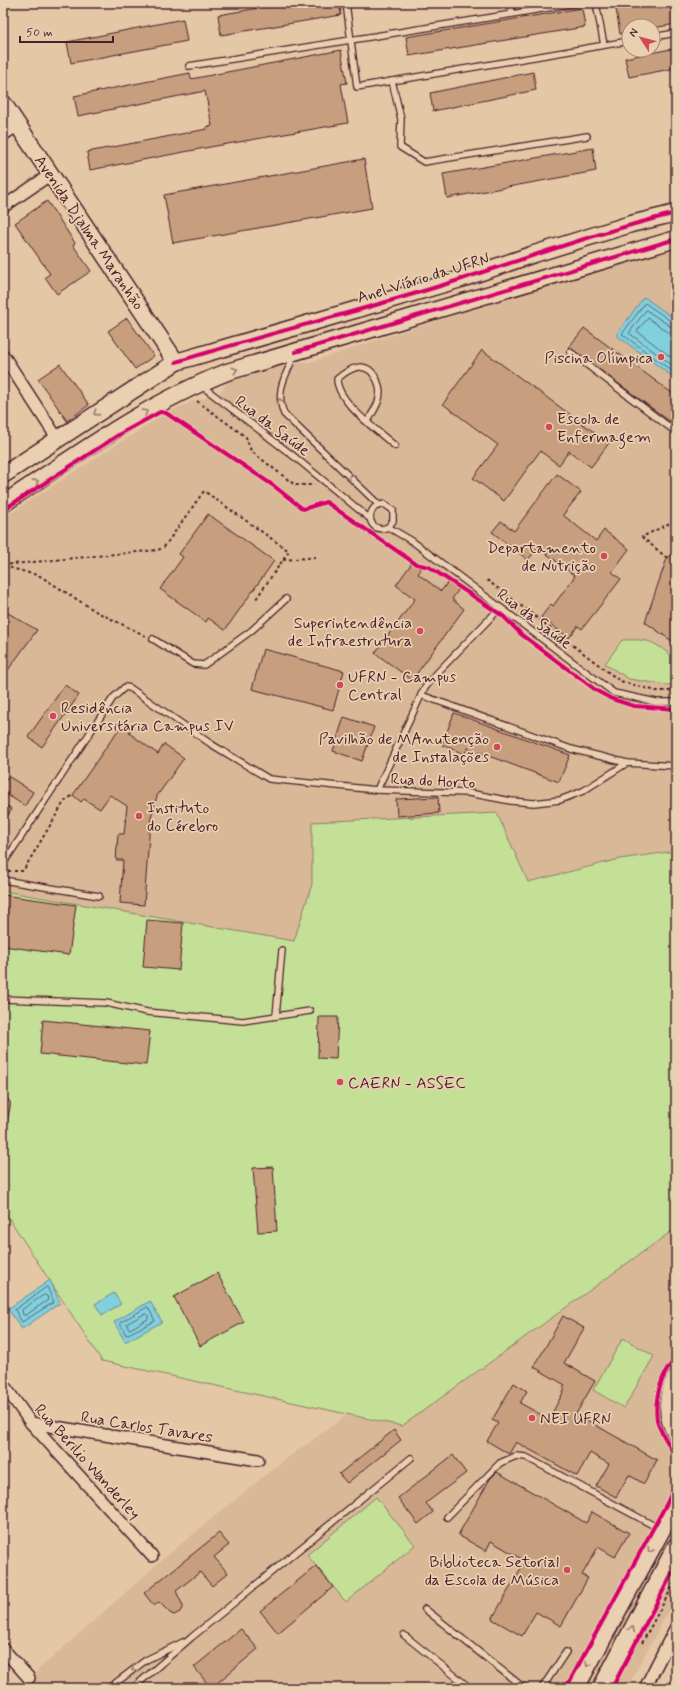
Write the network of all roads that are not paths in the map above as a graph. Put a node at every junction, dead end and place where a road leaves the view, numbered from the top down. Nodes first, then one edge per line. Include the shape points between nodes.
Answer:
1 (346, 3) edge
2 (511, 3) edge
3 (577, 3) edge
4 (596, 3) edge
5 (512, 14) junction
6 (676, 33) edge
7 (661, 36) edge
8 (351, 40) junction
9 (621, 42) edge
10 (604, 45) junction
11 (189, 66) dead end
12 (392, 81) junction
13 (3, 103) edge
14 (18, 125) junction
15 (3, 135) edge
16 (586, 136) dead end
17 (51, 174) junction
18 (3, 207) edge
19 (676, 213) edge
20 (676, 239) edge
21 (295, 352) junction
22 (570, 352) dead end
23 (3, 355) edge
24 (176, 362) junction
25 (198, 383) junction
26 (368, 421) junction
27 (676, 432) edge
28 (57, 438) junction
29 (395, 446) dead end
30 (3, 474) edge
31 (3, 504) edge
32 (379, 505) junction
33 (370, 518) junction
34 (388, 528) junction
35 (286, 599) dead end
36 (500, 608) junction
37 (153, 639) road end
38 (421, 695) junction
39 (676, 702) edge
40 (628, 763) junction
41 (676, 766) edge
42 (377, 790) junction
43 (7, 810) dead end
44 (3, 817) edge
45 (3, 864) edge
46 (3, 880) edge
47 (99, 896) dead end
48 (282, 950) dead end
49 (3, 999) edge
50 (310, 1011) dead end
51 (276, 1016) junction
52 (3, 1099) edge
53 (3, 1126) edge
54 (676, 1377) edge
55 (3, 1384) edge
56 (31, 1423) junction
57 (676, 1434) edge
58 (411, 1458) dead end
59 (258, 1460) dead end
60 (676, 1504) edge
61 (447, 1517) dead end
62 (662, 1530) junction
63 (676, 1546) edge
64 (152, 1556) dead end
65 (425, 1609) dead end
66 (676, 1627) edge
67 (404, 1635) dead end
68 (192, 1637) junction
69 (3, 1649) edge
70 (566, 1652) dead end
71 (146, 1660) junction
72 (153, 1671) junction
73 (29, 1678) dead end
74 (109, 1688) edge
75 (133, 1688) edge
76 (470, 1688) edge
77 (524, 1688) edge
78 (542, 1688) edge
79 (576, 1688) edge
80 (601, 1688) edge
81 (645, 1688) edge

1 - 8 lane
2 - 5 lane
3 - 5 lane
4 - 10 lane
5 - 8 lane
6 - 7 lane
8 - 11 lane
8 - 12 lane via 358,87
9 - 10 lane
10 - 12 lane
12 - 16 lane via 401,119 400,147 424,162
13 - 14 main road, Avenida Djalma Maranhão
14 - 15 street
14 - 17 main road, Avenida Djalma Maranhão
17 - 18 street
17 - 24 main road, Avenida Djalma Maranhão
19 - 24 main road, Anel Viário da UFRN via 631,224 461,279
20 - 21 main road
25 -> 21 main road
32 -> 21 lane, Rua da Saúde via 284,414 279,393
22 - 27 lane
23 - 28 street
24 -> 28 main road, Anel Viário da UFRN
31 -> 25 main road via 148,411
25 - 33 lane, Rua da Saúde via 302,462
26 - 26 lane via 347,402 337,386 338,379 348,370 364,366 372,371 380,386 378,401
26 - 29 lane
28 - 30 main road, Anel Viário da UFRN
32 - 33 lane via 372,510
32 - 34 lane, Rua da Saúde via 384,504 393,510 393,522
33 - 34 lane, Rua da Saúde via 375,527
34 - 36 lane, Rua da Saúde via 412,541
35 - 37 lane via 251,631 204,665 193,664
36 - 38 lane, Rua do Horto via 440,669
36 - 39 lane, Rua da Saúde via 614,693 656,702
38 - 40 lane via 571,749
38 - 42 lane, Rua do Horto
40 - 41 lane
40 - 42 lane, Rua do Horto via 583,791 547,802 512,802 469,792
42 - 45 lane via 270,779 211,744 125,687 113,698
43 - 44 lane
46 - 47 lane
48 - 51 lane
49 - 51 lane via 106,1003 147,1012 243,1021
50 - 51 lane
52 - 53 lane via 7,1104
54 - 57 main road via 669,1394 668,1412
55 - 56 street, Rua Berilio Wanderley
56 - 59 street, Rua Carlos Tavares
56 - 64 street, Rua Berilio Wanderley
58 - 68 lane
60 - 62 main road
61 - 62 lane via 500,1463 516,1456 526,1457
62 -> 79 main road
80 -> 63 main road
65 - 77 lane
66 - 81 street
67 - 76 lane
68 - 71 lane
68 - 72 lane
69 - 73 street
70 - 78 lane
71 - 72 lane
71 -> 74 lane
72 - 75 lane

